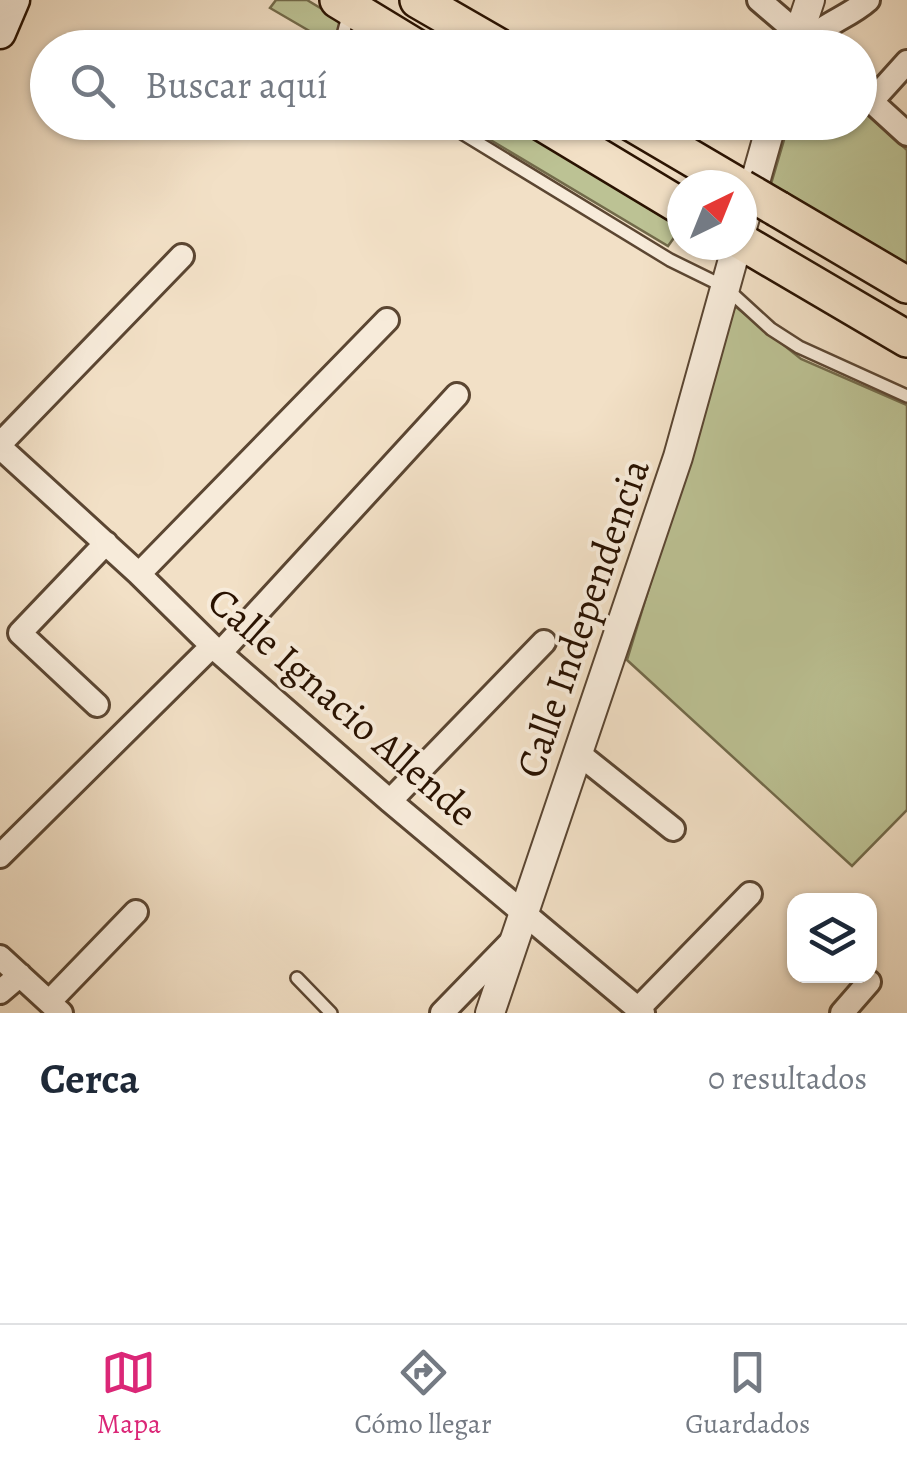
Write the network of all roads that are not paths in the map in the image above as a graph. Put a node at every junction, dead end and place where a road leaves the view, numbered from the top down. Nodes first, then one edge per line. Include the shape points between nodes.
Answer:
1 (14, 0) edge
2 (418, 0) edge
3 (759, 0) edge
4 (810, 0) edge
5 (868, 0) edge
6 (344, 4) edge
7 (343, 30) edge
8 (387, 30) edge
9 (469, 30) edge
10 (791, 30) edge
11 (806, 30) edge
12 (819, 30) edge
13 (0, 34) edge
14 (907, 62) edge
15 (877, 86) edge
16 (877, 107) edge
17 (906, 133) edge
18 (473, 140) edge
19 (571, 140) edge
20 (661, 140) edge
21 (767, 140) edge
22 (712, 170) edge
23 (757, 175) edge
24 (757, 197) edge
25 (667, 198) edge
26 (757, 251) edge
27 (182, 256) dead end
28 (734, 260) edge
29 (907, 285) edge
30 (725, 287) junction
31 (387, 320) dead end
32 (907, 338) edge
33 (456, 395) dead end
34 (907, 396) edge
35 (0, 446) edge
36 (106, 543) junction
37 (140, 574) junction
38 (544, 642) dead end
39 (216, 649) junction
40 (98, 704) dead end
41 (578, 753) junction
42 (390, 800) junction
43 (673, 829) dead end
44 (0, 856) edge
45 (750, 894) dead end
46 (136, 912) dead end
47 (519, 926) junction
48 (0, 957) edge
49 (20, 975) junction
50 (298, 978) dead end
51 (868, 983) edge
52 (0, 992) edge
53 (55, 1008) edge
54 (640, 1011) edge
55 (332, 1013) edge
56 (442, 1013) edge
57 (490, 1013) edge
58 (842, 1013) edge

1 - 13 main road
2 - 9 main road
3 - 10 street
4 - 11 street
5 - 12 street
6 - 7 lane
6 - 8 main road
14 - 15 street
16 - 17 street
18 - 30 lane
19 - 25 main road
20 - 22 main road
21 - 23 street
24 - 29 main road, bridge
26 - 32 main road
27 - 35 street
28 - 30 street, Calle Independencia
30 - 34 lane via 799,348
30 - 41 street, Calle Independencia via 678,458
31 - 37 street
33 - 39 street
35 - 36 street, Calle Ignacio Allende
36 - 37 street, Calle Ignacio Allende
36 - 40 street via 20,633
37 - 39 street, Calle Ignacio Allende
38 - 42 street
39 - 42 street, Calle Ignacio Allende
39 - 44 street
41 - 43 street
41 - 47 street, Calle Independencia
42 - 47 street, Calle Ignacio Allende
45 - 54 street
46 - 53 street
47 - 54 street, Calle Ignacio Allende
47 - 56 street
47 - 57 street, Calle Independencia
48 - 49 street
49 - 52 street
49 - 53 street
50 - 55 lane
51 - 58 street

